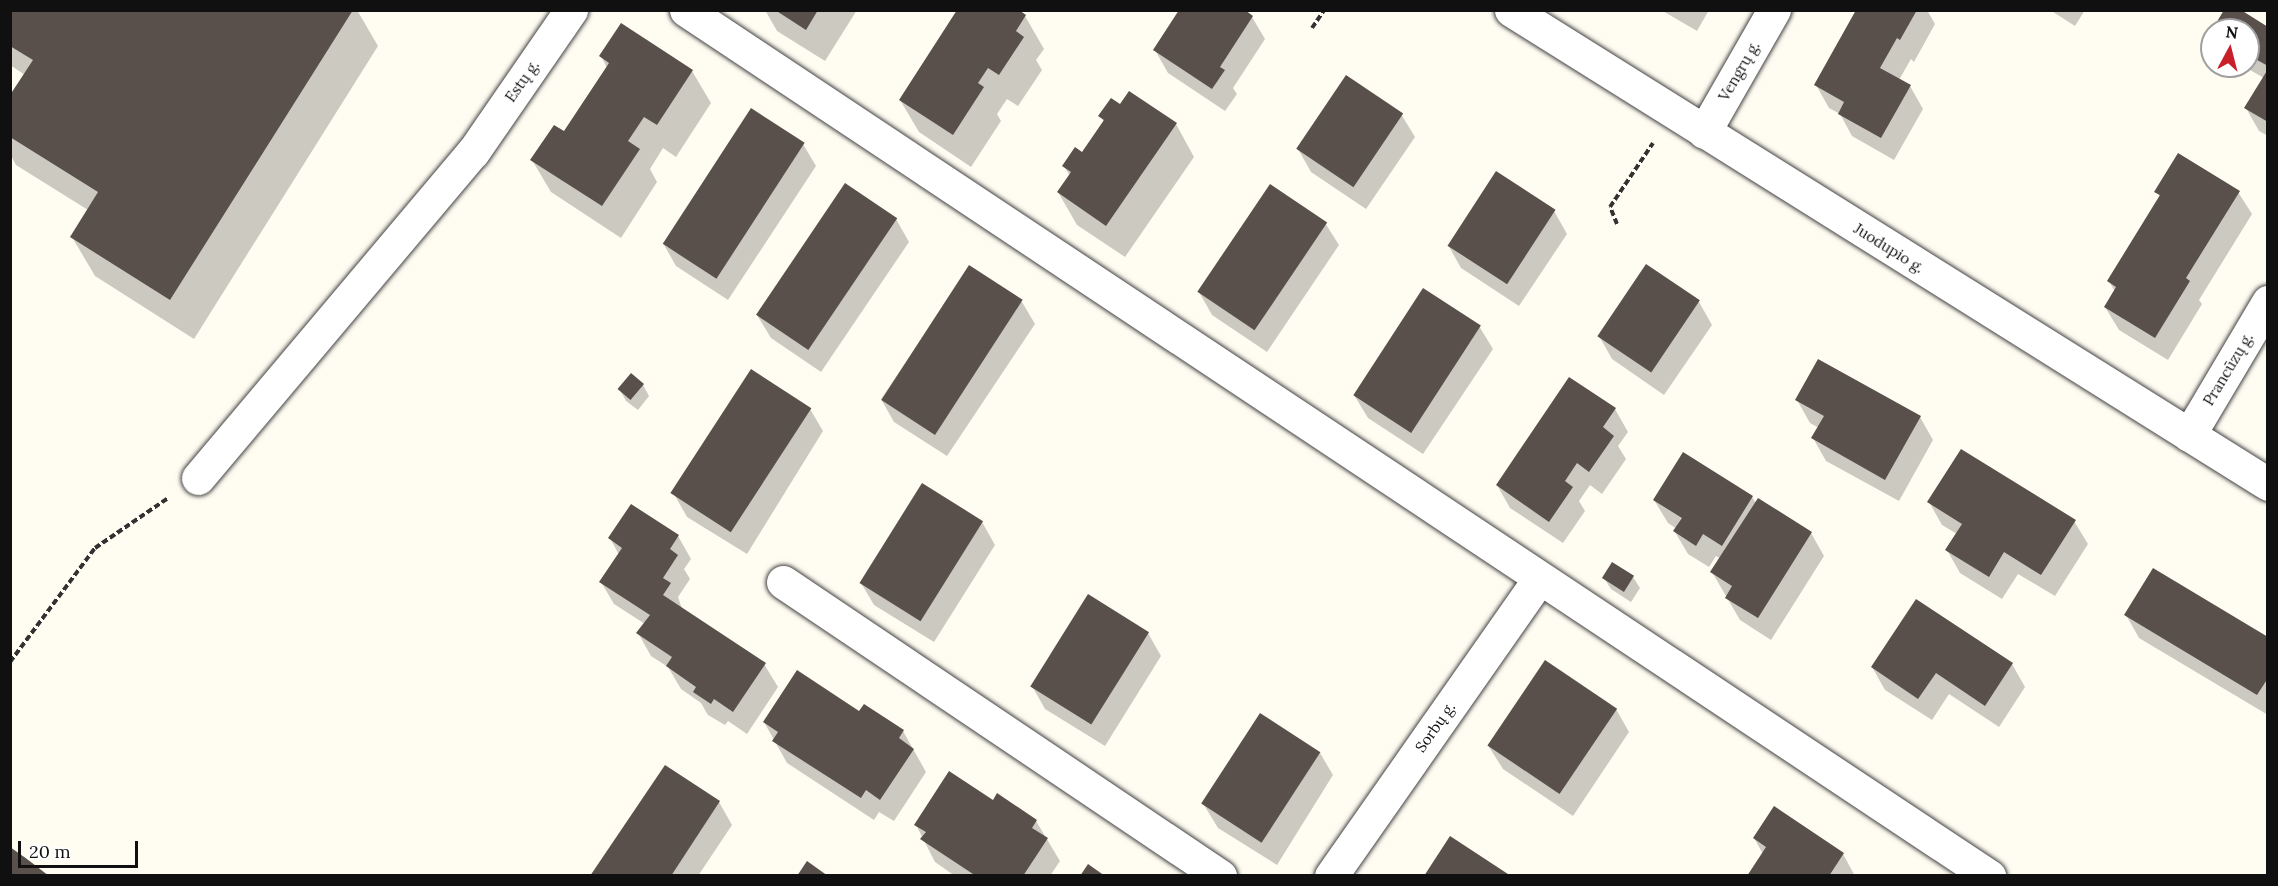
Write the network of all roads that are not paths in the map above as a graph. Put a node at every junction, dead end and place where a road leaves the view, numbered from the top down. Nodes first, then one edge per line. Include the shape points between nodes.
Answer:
1 (571, 10) edge
2 (686, 10) edge
3 (1511, 10) edge
4 (1774, 10) edge
5 (1704, 132) junction
6 (2268, 302) edge
7 (2189, 435) junction
8 (198, 478) road end
9 (2268, 484) edge
10 (1539, 579) junction
11 (783, 582) dead end
12 (1220, 876) edge
13 (1331, 876) edge
14 (1989, 876) edge

1 - 8 street, Estų g. via 473,152
2 - 10 street
3 - 5 street, Juodupio g.
4 - 5 street, Vengrų g.
5 - 7 street, Juodupio g.
6 - 7 street, Prancūzų g.
7 - 9 street, Juodupio g.
10 - 13 street, Sorbų g.
10 - 14 street
11 - 12 street

